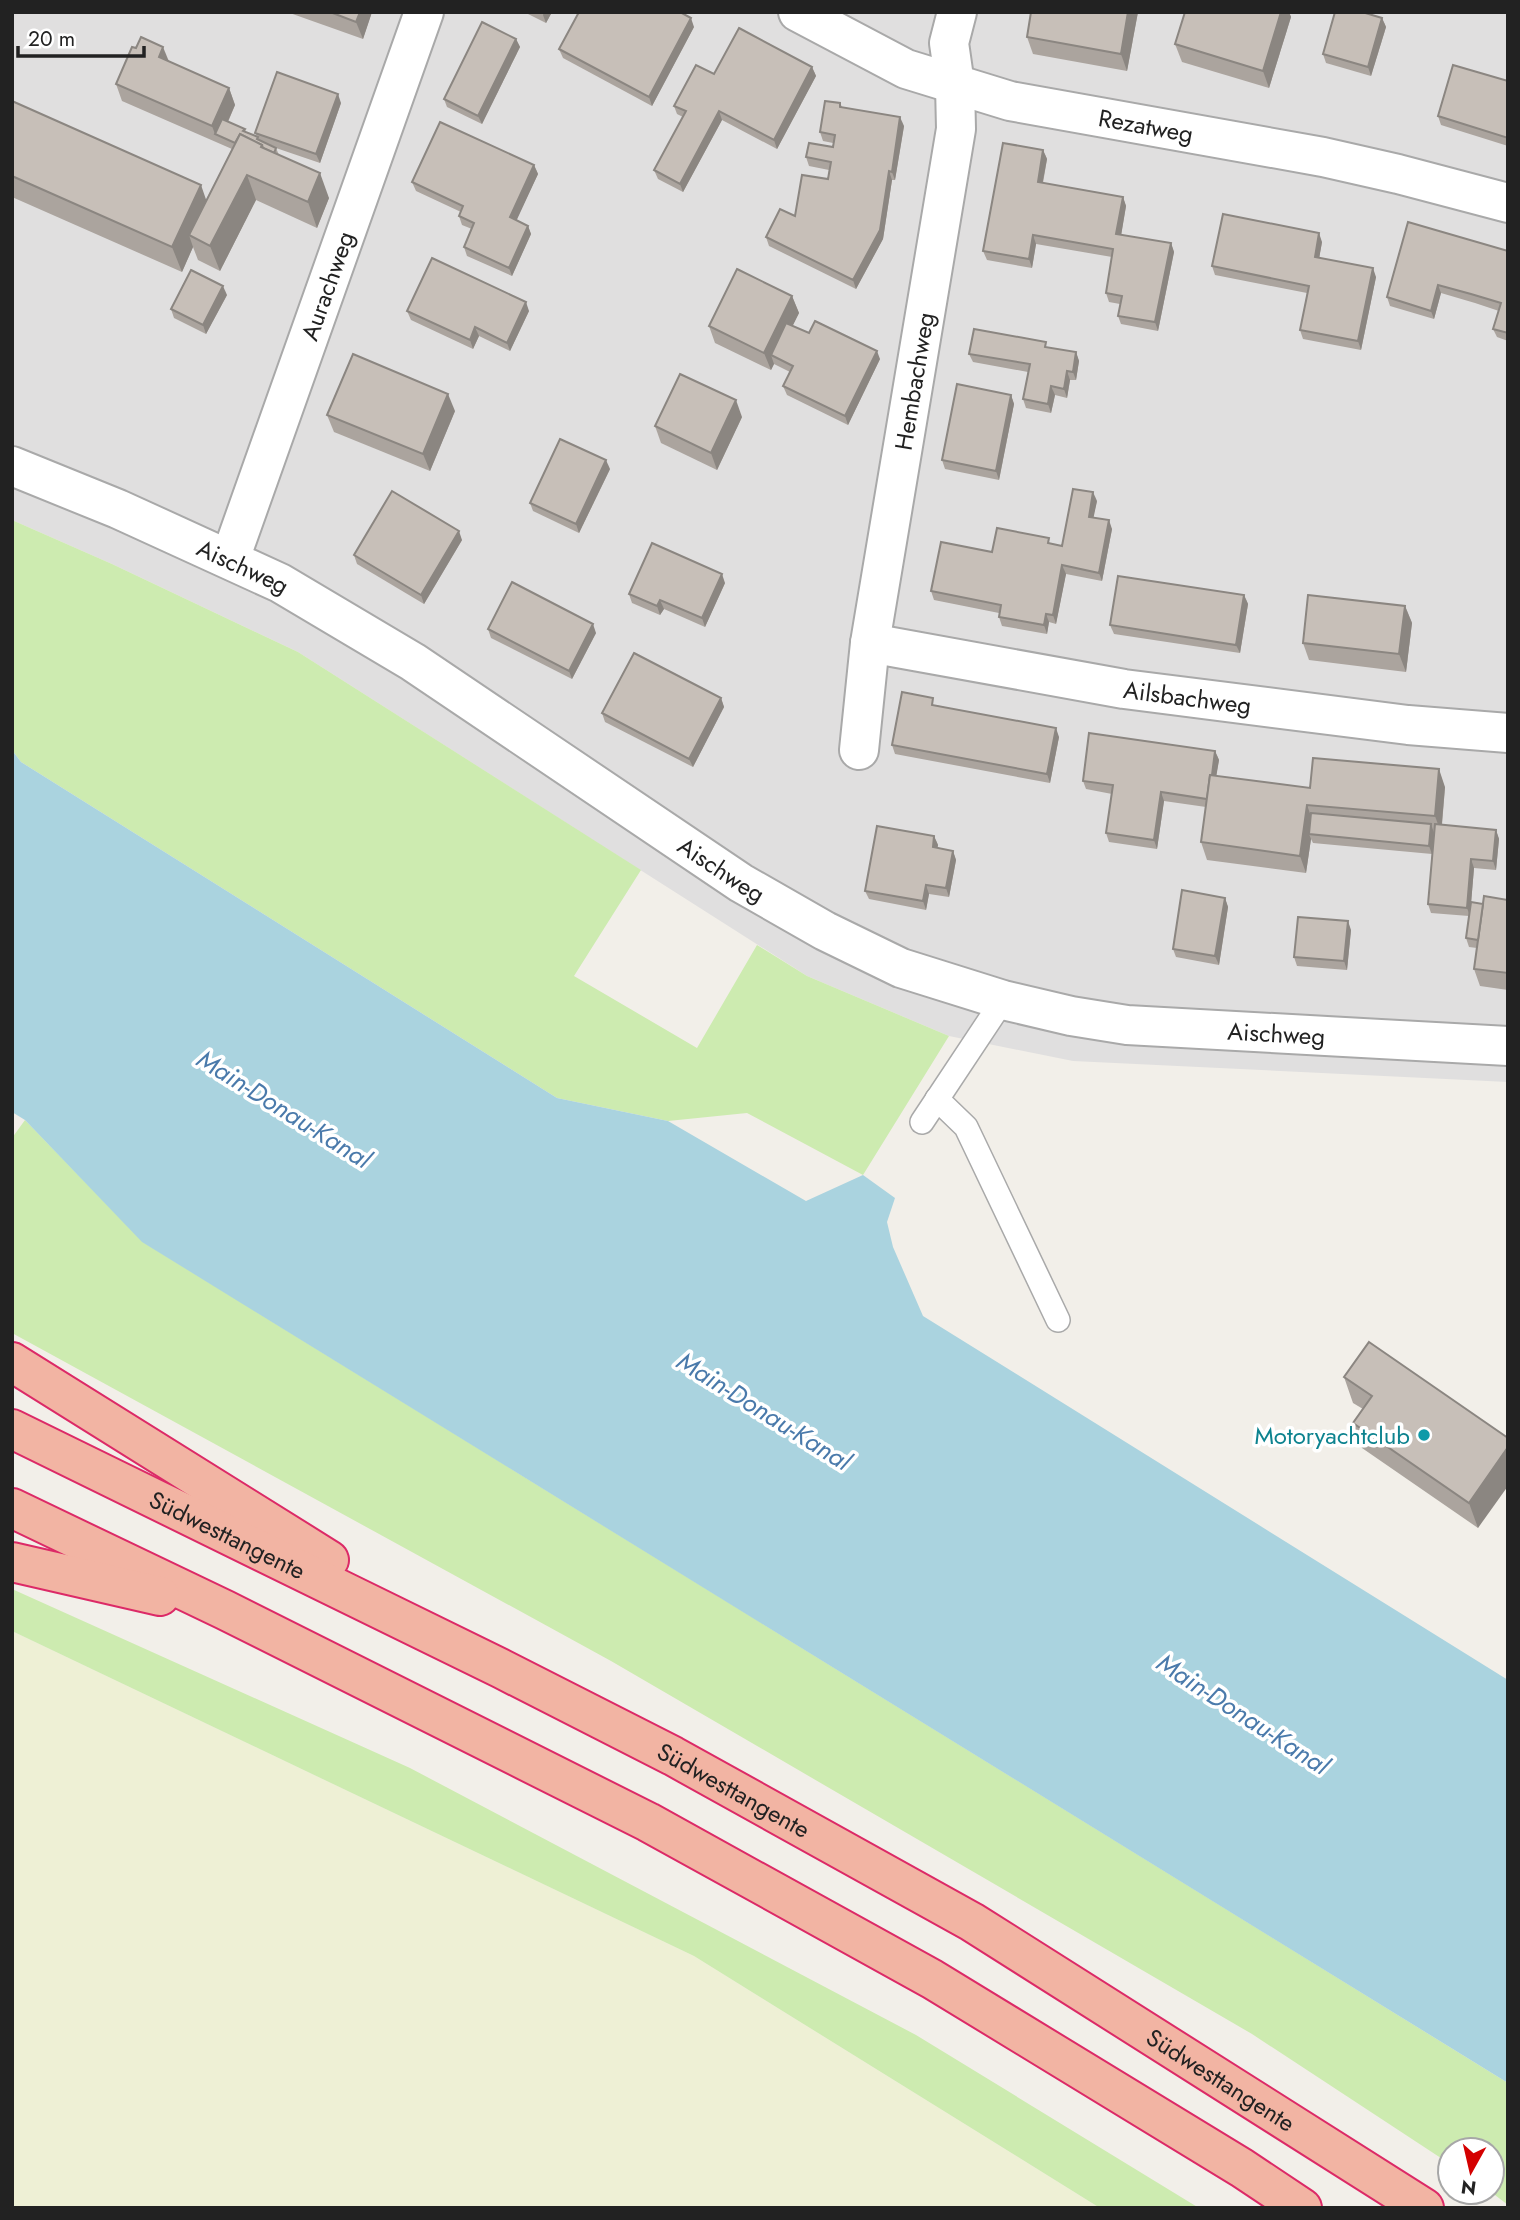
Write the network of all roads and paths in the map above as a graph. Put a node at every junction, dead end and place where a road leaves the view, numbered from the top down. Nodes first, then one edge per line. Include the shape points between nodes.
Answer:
1 (424, 12) edge
2 (797, 12) edge
3 (957, 12) edge
4 (955, 85) junction
5 (1508, 203) edge
6 (12, 466) edge
7 (230, 559) junction
8 (870, 643) junction
9 (1508, 733) edge
10 (859, 750) dead end
11 (1003, 1000) junction
12 (1508, 1046) edge
13 (937, 1099) junction
14 (922, 1122) dead end
15 (1058, 1320) dead end
16 (12, 1362) edge
17 (12, 1429) edge
18 (12, 1508) edge
19 (12, 1562) edge
20 (225, 1610) junction
21 (502, 1669) junction
22 (1302, 2208) edge
23 (1424, 2208) edge

1 - 7 street, Aurachweg
2 - 4 street, Rezatweg via 906,69
3 - 4 street, Hembachweg via 949,43
4 - 5 street, Rezatweg via 1010,101 1323,157
4 - 8 street, Hembachweg via 956,129
6 - 7 street, Aischweg
7 - 11 street, Aischweg via 280,583 413,662 741,883 825,932 901,968
8 - 9 street, Ailsbachweg via 1164,695
8 - 10 street, Hembachweg
11 - 12 street, Aischweg via 1127,1025
11 - 13 lane
13 - 14 lane
13 - 15 lane via 966,1127
16 - 21 highway
17 - 21 highway, Südwesttangente
18 - 20 highway
19 - 20 highway
20 - 22 highway via 648,1822 932,1979
21 - 23 highway, Südwesttangente via 674,1756 972,1922

